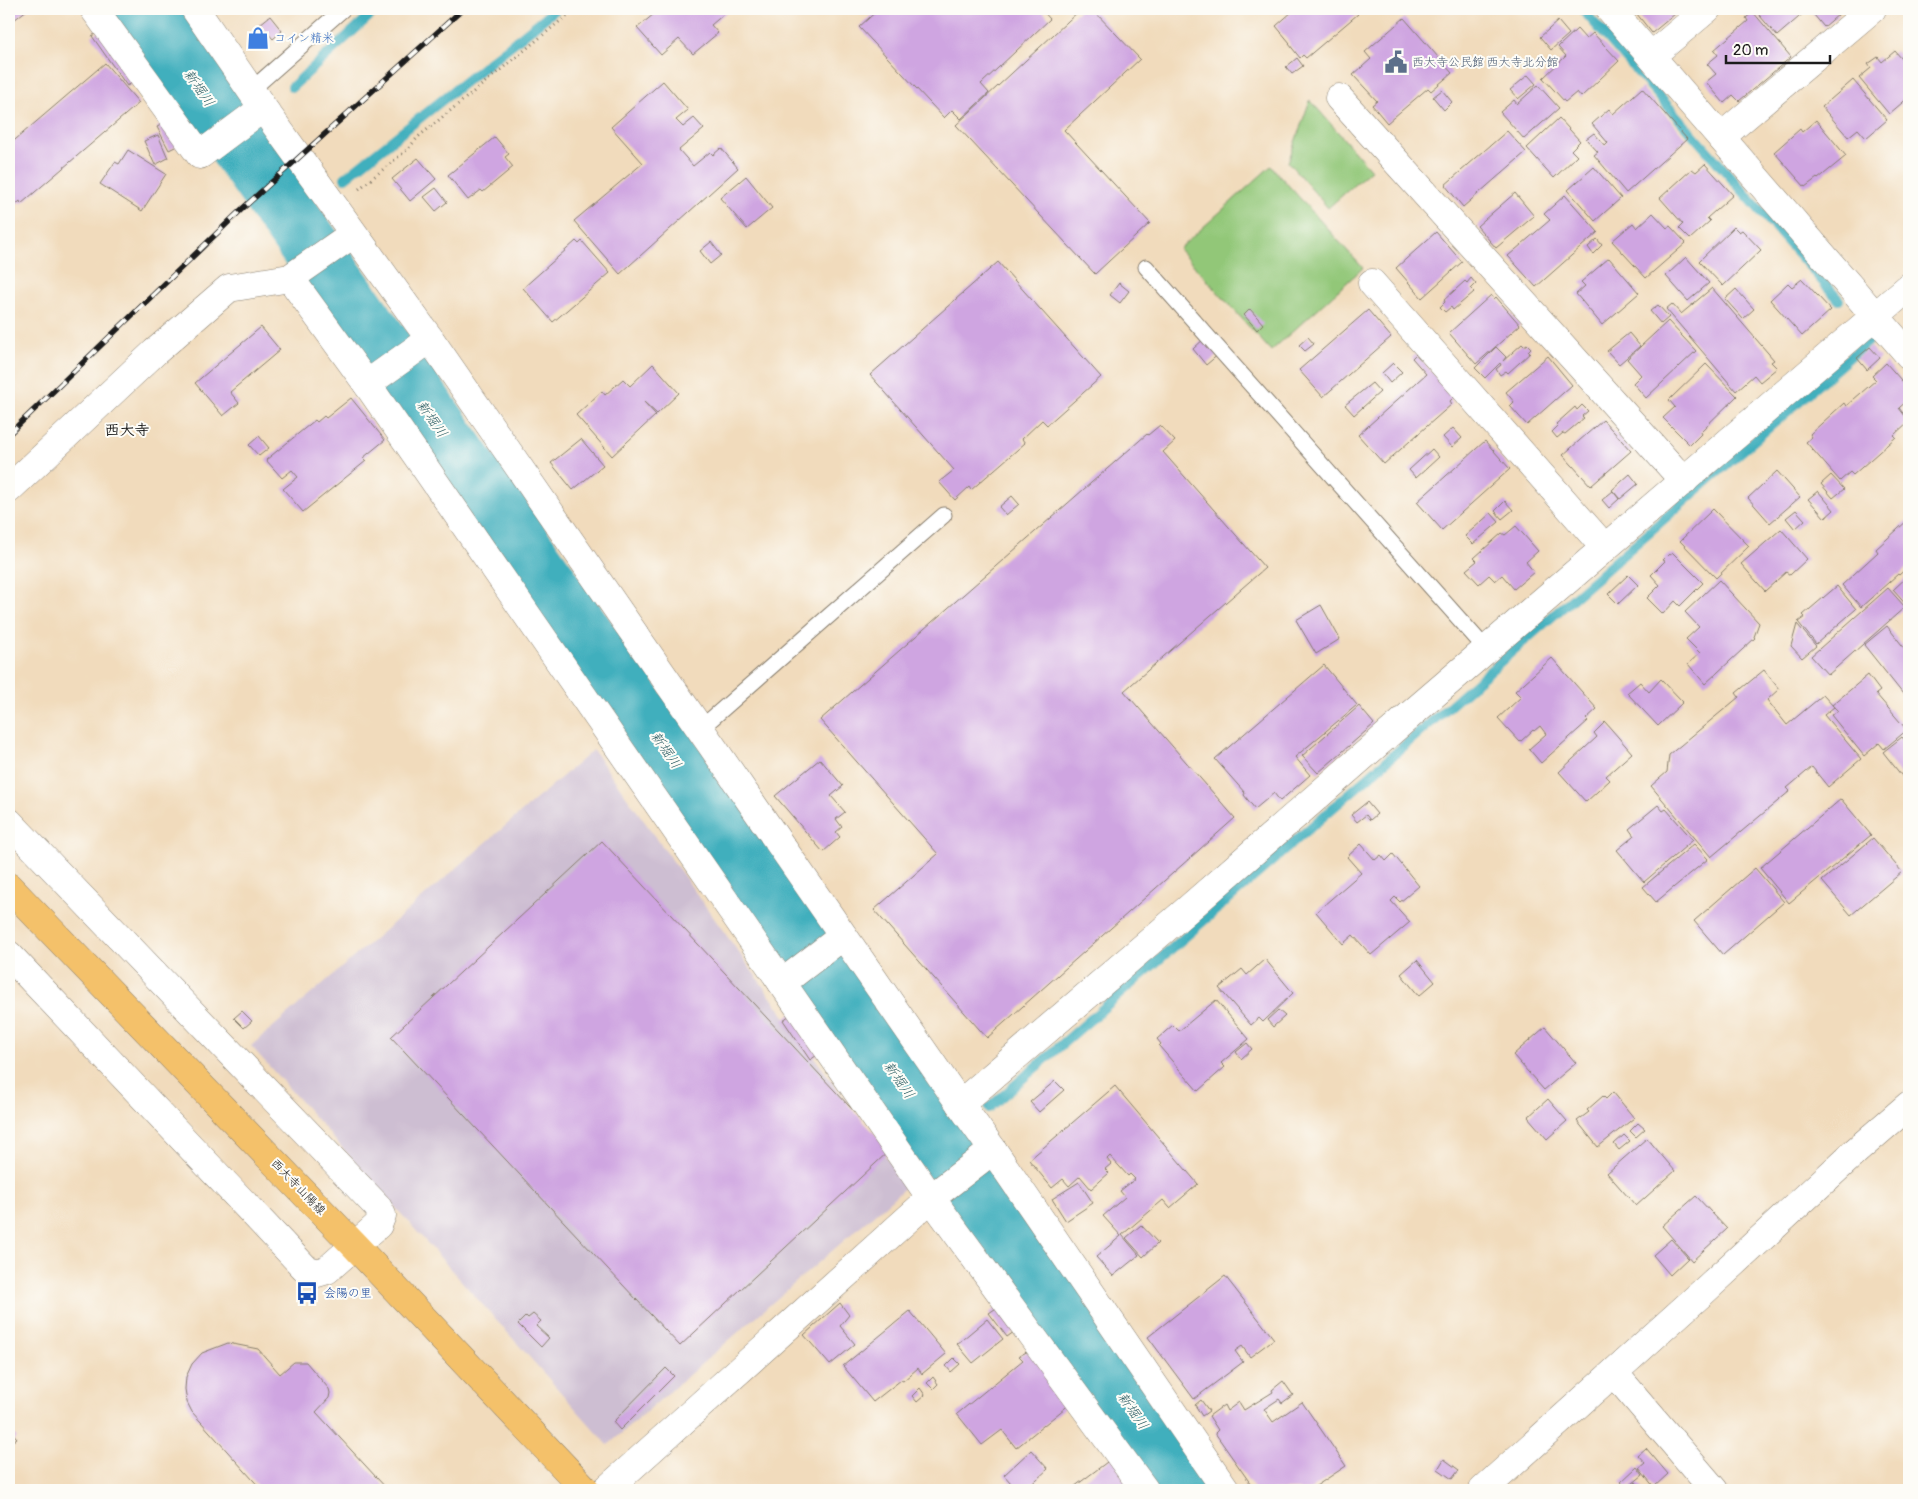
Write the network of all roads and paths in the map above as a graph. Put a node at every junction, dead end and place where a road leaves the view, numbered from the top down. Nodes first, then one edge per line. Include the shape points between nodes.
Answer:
1 (94, 9) edge
2 (195, 9) edge
3 (342, 9) edge
4 (575, 9) edge
5 (1610, 9) edge
6 (1707, 9) edge
7 (1872, 9) edge
8 (1651, 56) junction
9 (1339, 98) dead end
10 (255, 105) junction
11 (1721, 137) junction
12 (336, 209) junction
13 (346, 238) junction
14 (1146, 267) dead end
15 (294, 276) junction
16 (1372, 283) dead end
17 (1909, 288) edge
18 (1875, 317) junction
19 (424, 344) junction
20 (1909, 355) edge
21 (372, 380) junction
22 (1684, 481) junction
23 (9, 490) edge
24 (944, 515) dead end
25 (1605, 548) junction
26 (1486, 649) junction
27 (700, 729) junction
28 (9, 822) edge
29 (9, 887) edge
30 (837, 941) junction
31 (9, 955) edge
32 (787, 980) junction
33 (960, 1104) junction
34 (1909, 1105) edge
35 (987, 1156) junction
36 (938, 1193) junction
37 (355, 1246) junction
38 (1614, 1373) junction
39 (586, 1490) edge
40 (606, 1490) edge
41 (1145, 1490) edge
42 (1226, 1490) edge
43 (1484, 1490) edge
44 (1714, 1490) edge

1 - 10 street via 200,155
2 - 10 street
3 - 10 lane
4 - 12 path via 418,137
5 - 8 street
6 - 8 street
7 - 11 street
8 - 11 street
9 - 22 street
10 - 12 street
11 - 18 street
12 - 13 street
13 - 15 street
13 - 19 street
14 - 26 lane
15 - 21 street
15 - 23 street via 229,288 154,352
16 - 25 street
17 - 18 street
18 - 20 street
18 - 22 street
19 - 21 street
19 - 27 street
21 - 32 street
22 - 25 street
24 - 27 lane
25 - 26 street
26 - 33 street
27 - 30 street
28 - 37 street via 377,1206 382,1215 378,1225
29 - 37 main road, 西大寺山陽線
30 - 32 street
30 - 33 street
31 - 37 street via 306,1269 316,1272 328,1270
32 - 36 street
33 - 35 street
34 - 38 street
35 - 36 street
35 - 42 street
36 - 40 street
36 - 41 street
37 - 39 main road, 西大寺山陽線
38 - 43 street
38 - 44 street

